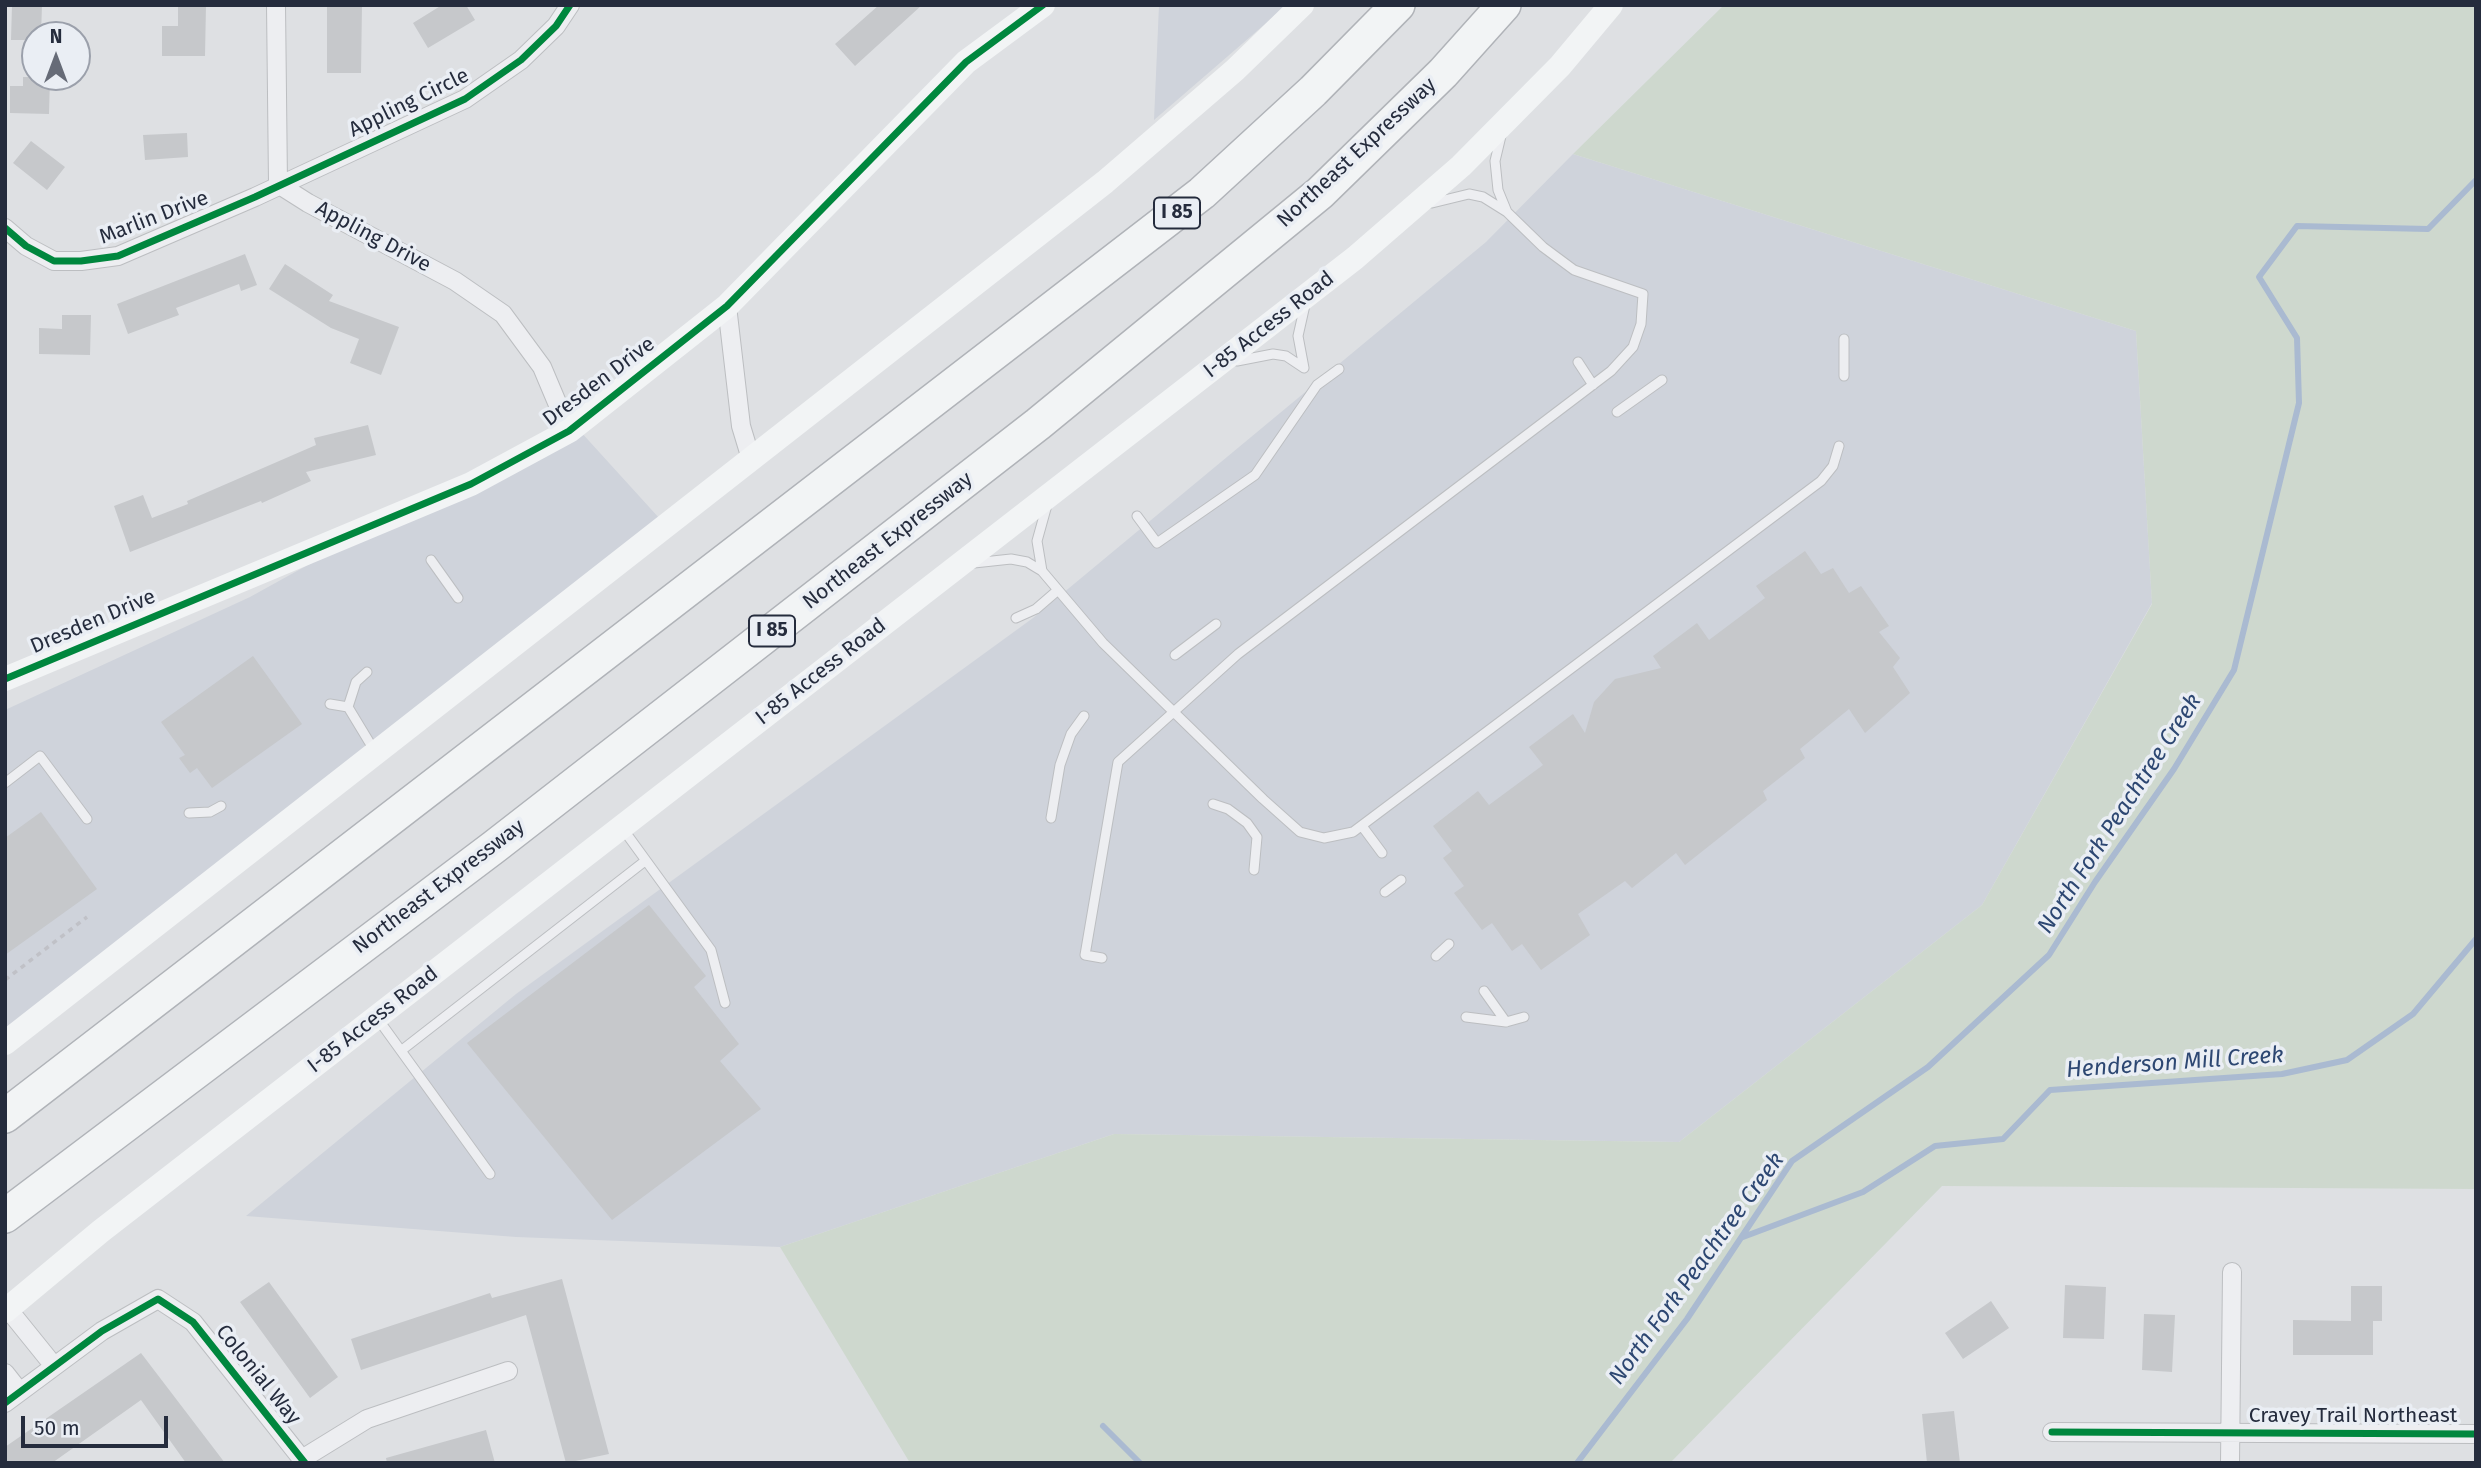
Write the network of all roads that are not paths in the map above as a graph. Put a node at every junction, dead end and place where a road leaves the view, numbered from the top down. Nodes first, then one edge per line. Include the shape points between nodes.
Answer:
1 (276, 5) edge
2 (570, 5) edge
3 (1044, 5) edge
4 (1302, 5) edge
5 (1398, 5) edge
6 (1504, 5) edge
7 (1611, 5) edge
8 (1505, 121) junction
9 (278, 184) junction
10 (1407, 212) junction
11 (1507, 212) junction
12 (5, 228) edge
13 (1308, 295) junction
14 (727, 306) junction
15 (1844, 340) dead end
16 (1578, 362) dead end
17 (1339, 369) dead end
18 (1210, 372) junction
19 (1844, 376) dead end
20 (1662, 380) dead end
21 (1592, 385) junction
22 (1617, 412) dead end
23 (569, 431) junction
24 (1839, 446) dead end
25 (751, 459) junction
26 (1053, 492) junction
27 (1137, 516) dead end
28 (431, 560) dead end
29 (955, 567) junction
30 (1042, 572) junction
31 (1058, 590) junction
32 (458, 598) dead end
33 (1016, 618) dead end
34 (1216, 624) dead end
35 (1175, 655) dead end
36 (367, 672) dead end
37 (5, 678) edge
38 (330, 704) dead end
39 (348, 707) junction
40 (1174, 711) junction
41 (1084, 716) dead end
42 (375, 751) junction
43 (5, 783) edge
44 (1213, 804) dead end
45 (221, 806) dead end
46 (190, 813) dead end
47 (1051, 818) dead end
48 (87, 819) dead end
49 (622, 826) junction
50 (1362, 826) junction
51 (1382, 853) dead end
52 (645, 860) junction
53 (1254, 870) dead end
54 (1401, 880) dead end
55 (1385, 892) dead end
56 (1449, 944) dead end
57 (1436, 956) dead end
58 (1102, 958) dead end
59 (1484, 991) dead end
60 (724, 1003) dead end
61 (377, 1017) junction
62 (1466, 1017) dead end
63 (1524, 1017) dead end
64 (1506, 1022) junction
65 (5, 1043) edge
66 (402, 1051) junction
67 (5, 1116) edge
68 (490, 1174) dead end
69 (5, 1216) edge
70 (2232, 1272) dead end
71 (7, 1310) edge
72 (54, 1366) junction
73 (508, 1371) dead end
74 (6, 1374) edge
75 (13, 1397) edge
76 (2052, 1432) dead end
77 (2230, 1433) junction
78 (2476, 1434) edge
79 (304, 1461) edge
80 (2230, 1463) edge

1 - 9 street
2 - 9 street, Appling Circle via 556,26 521,60 465,99
3 - 14 main road, Dresden Drive via 966,62
4 - 25 main road via 1235,70 1105,181
5 - 67 highway, I 85 via 1202,193
6 - 69 highway, Northeast Expressway / I 85 via 1443,73 1320,193 1038,424 494,846
7 - 8 main road, I-85 Access Road via 1560,66
8 - 10 main road, I-85 Access Road
8 - 11 lane via 1495,161 1498,190
9 - 12 street, Marlin Drive via 118,256 54,261
9 - 23 street, Appling Drive via 455,281 503,314 542,367
10 - 11 lane via 1469,194
10 - 13 main road, I-85 Access Road
11 - 21 lane via 1574,270 1643,295 1642,324 1633,347
13 - 18 main road, I-85 Access Road
13 - 18 lane via 1298,336 1304,368 1286,356 1273,354
14 - 23 main road, Dresden Drive
14 - 25 street via 741,426
15 - 19 lane
16 - 21 lane
17 - 27 lane via 1317,386 1251,478 1157,543
18 - 26 main road, I-85 Access Road
20 - 22 lane
21 - 40 lane via 1238,654
23 - 37 main road, Dresden Drive via 471,484
24 - 50 lane via 1833,466 1821,481
25 - 42 main road
26 - 29 main road, I-85 Access Road
26 - 30 lane via 1038,529
28 - 32 lane
29 - 30 lane via 1011,559
29 - 49 main road, I-85 Access Road
30 - 31 lane
31 - 33 lane via 1036,609
31 - 40 lane via 1103,643
34 - 35 lane
36 - 39 lane via 356,682
38 - 39 lane
39 - 42 lane
40 - 50 lane via 1300,831 1324,838
40 - 58 lane via 1118,762 1085,955
41 - 47 lane via 1071,734 1060,765
42 - 65 main road
43 - 48 lane via 40,757
44 - 53 lane via 1247,823 1257,837
45 - 46 lane
49 - 52 lane
49 - 61 main road, I-85 Access Road
50 - 51 lane
52 - 60 lane via 711,950
52 - 66 lane
54 - 55 lane
56 - 57 lane
59 - 64 lane
61 - 66 lane
61 - 71 main road, I-85 Access Road via 41,1278
62 - 64 lane
63 - 64 lane
66 - 68 lane
70 - 77 street
71 - 72 street
72 - 75 street, Colonial Way
72 - 79 street, Colonial Way via 158,1299 193,1322
73 - 79 street, Colonial Way via 367,1419
74 - 75 street
76 - 77 street, Cravey Trail Northeast
77 - 78 street, Cravey Trail Northeast
77 - 80 street

